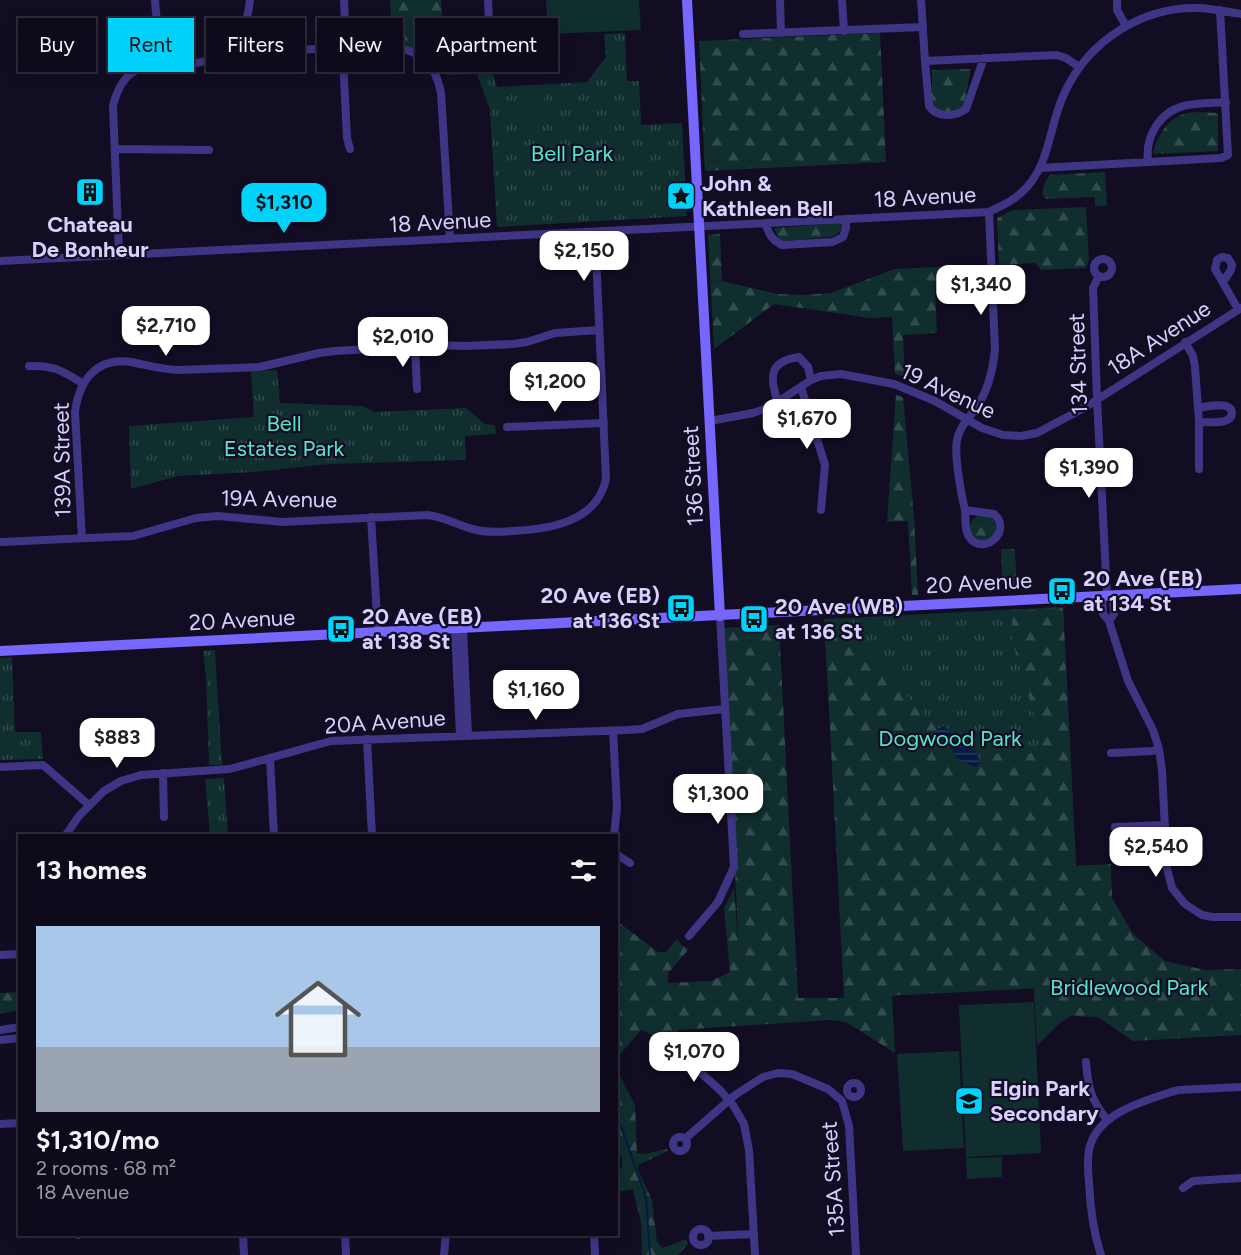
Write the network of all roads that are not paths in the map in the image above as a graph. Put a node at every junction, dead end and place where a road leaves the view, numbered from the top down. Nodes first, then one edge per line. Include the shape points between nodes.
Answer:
1 (155, 0) edge
2 (250, 0) edge
3 (344, 0) edge
4 (488, 0) edge
5 (687, 0) edge
6 (780, 0) edge
7 (842, 0) edge
8 (921, 0) edge
9 (1116, 0) edge
10 (1220, 10) junction
11 (1241, 15) edge
12 (156, 18) edge
13 (248, 18) edge
14 (345, 18) edge
15 (489, 18) edge
16 (1126, 26) junction
17 (923, 27) junction
18 (844, 31) junction
19 (781, 33) junction
20 (743, 34) dead end
21 (984, 58) junction
22 (925, 61) junction
23 (1079, 67) junction
24 (135, 72) edge
25 (344, 72) edge
26 (435, 72) edge
27 (1226, 102) junction
28 (115, 149) junction
29 (350, 149) dead end
30 (209, 150) dead end
31 (1148, 162) junction
32 (1040, 168) junction
33 (989, 212) junction
34 (846, 219) junction
35 (765, 223) junction
36 (699, 226) junction
37 (595, 232) junction
38 (450, 239) junction
39 (119, 255) junction
40 (0, 261) edge
41 (1099, 276) dead end
42 (1223, 282) dead end
43 (1239, 309) edge
44 (599, 330) junction
45 (1185, 342) junction
46 (415, 345) junction
47 (29, 366) dead end
48 (812, 380) junction
49 (82, 383) junction
50 (801, 387) junction
51 (417, 389) dead end
52 (1097, 399) junction
53 (778, 402) junction
54 (1198, 408) junction
55 (966, 420) junction
56 (710, 421) junction
57 (1199, 422) junction
58 (604, 423) junction
59 (507, 427) dead end
60 (1199, 470) dead end
61 (821, 510) dead end
62 (965, 510) junction
63 (371, 517) junction
64 (82, 538) junction
65 (0, 542) edge
66 (1241, 590) edge
67 (1107, 596) junction
68 (720, 616) junction
69 (459, 629) junction
70 (378, 633) junction
71 (0, 651) edge
72 (724, 709) junction
73 (613, 731) junction
74 (464, 735) junction
75 (368, 739) junction
76 (1159, 749) junction
77 (1111, 753) dead end
78 (270, 758) junction
79 (0, 767) edge
80 (163, 773) junction
81 (90, 805) junction
82 (164, 817) dead end
83 (1165, 825) junction
84 (1115, 827) dead end
85 (67, 834) edge
86 (274, 834) edge
87 (372, 834) edge
88 (614, 834) edge
89 (618, 855) edge
90 (630, 862) dead end
91 (1241, 917) edge
92 (689, 936) dead end
93 (18, 954) edge
94 (0, 955) edge
95 (4, 1030) edge
96 (4, 1040) edge
97 (676, 1051) dead end
98 (1086, 1062) dead end
99 (1241, 1087) edge
100 (729, 1100) junction
101 (1107, 1120) junction
102 (18, 1123) edge
103 (0, 1124) edge
104 (686, 1138) dead end
105 (1241, 1178) edge
106 (1182, 1188) dead end
107 (754, 1234) junction
108 (243, 1236) edge
109 (345, 1236) edge
110 (446, 1236) edge
111 (594, 1236) edge
112 (708, 1236) dead end
113 (244, 1255) edge
114 (346, 1255) edge
115 (444, 1255) edge
116 (595, 1255) edge
117 (755, 1255) edge
118 (856, 1255) edge
119 (1101, 1255) edge

1 - 12 street
2 - 13 street
3 - 14 street
4 - 15 street
5 - 36 street, 136 Street
6 - 19 street
7 - 18 street
8 - 17 street
9 - 16 street
10 - 11 street
10 - 16 street via 1167,11
10 - 27 street
16 - 23 street via 1099,45
17 - 18 street
17 - 22 street
18 - 19 street
19 - 20 street
21 - 22 street
21 - 22 street via 966,109 940,115 929,106
21 - 23 street via 1056,55
23 - 32 street via 1063,95
24 - 28 street via 117,90 113,106
25 - 29 street
26 - 38 street via 441,93
27 - 31 street via 1186,105 1163,117 1149,140
27 - 31 street via 1228,155
28 - 30 street
28 - 39 street
31 - 32 street
32 - 33 street via 1028,187
33 - 34 street, 18 Avenue
33 - 55 street via 995,350 984,394
34 - 35 street, 18 Avenue
34 - 35 street via 843,237 833,242 782,245 775,242
35 - 36 street, 18 Avenue
36 - 37 street, 18 Avenue
36 - 56 street, 136 Street
37 - 38 street, 18 Avenue
37 - 44 street
38 - 39 street, 18 Avenue
39 - 40 street, 18 Avenue
41 - 52 street, 134 Street via 1093,288
42 - 43 street
43 - 45 street, 18A Avenue
44 - 46 street via 555,333 513,344
44 - 58 street
45 - 52 street, 18A Avenue
45 - 54 street via 1193,356
46 - 49 street via 319,352 260,367 172,370 113,363 95,370
46 - 51 street
47 - 49 street via 57,368
48 - 50 street, 19 Avenue
48 - 53 street via 799,357 787,358 778,364 772,376
48 - 55 street, 19 Avenue via 841,374 878,380 924,396
49 - 64 street, 139A Street via 75,412
50 - 53 street, 19 Avenue
50 - 61 street via 825,465
52 - 55 street, 19 Avenue via 1052,426 1021,436 1003,435
52 - 67 street, 134 Street
53 - 56 street, 19 Avenue via 753,413
54 - 57 street
54 - 57 street via 1225,406 1232,412 1227,420
55 - 62 street via 956,441
56 - 68 street, 136 Street
57 - 60 street
58 - 59 street
58 - 63 street, 19A Avenue via 606,480 590,510 575,519 549,528 497,532 476,530 438,516
62 - 62 street via 970,538 987,544 997,537 1001,527 994,514
63 - 64 street, 19A Avenue via 283,522 218,516 196,518 134,536
63 - 70 street
64 - 65 street, 19A Avenue
66 - 67 street, 20 Avenue
67 - 68 street, 20 Avenue
67 - 76 street, 134 Street via 1113,614 1109,621 1128,681
68 - 69 street, 20 Avenue
68 - 72 street, 136 Street
69 - 70 street, 20 Avenue
69 - 74 street
70 - 71 street, 20 Avenue
72 - 73 street, 20A Avenue via 687,712 642,729
72 - 92 street, 136 Street via 734,867 718,902
73 - 74 street, 20A Avenue
73 - 88 street
74 - 75 street, 20A Avenue
75 - 78 street, 20A Avenue via 324,742
75 - 87 street
76 - 77 street
76 - 83 street, 134 Street
78 - 80 street, 20A Avenue via 230,769
78 - 86 street
79 - 81 street via 44,765
80 - 81 street, 20A Avenue via 121,781
80 - 82 street
81 - 85 street
83 - 84 street
83 - 91 street, 134 Street via 1169,878 1178,897 1193,910 1212,917
89 - 90 street
93 - 94 street
95 - 96 street
97 - 100 street
98 - 101 street via 1092,1099
99 - 101 street via 1179,1090 1135,1105
100 - 104 street
100 - 107 street via 740,1116 748,1141
100 - 118 street, 135A Street via 763,1077 778,1073 792,1074 845,1098
101 - 119 street via 1090,1143 1088,1161 1090,1207
102 - 103 street
105 - 106 street via 1193,1180
107 - 112 street
107 - 117 street
108 - 113 street
109 - 114 street
110 - 115 street
111 - 116 street

